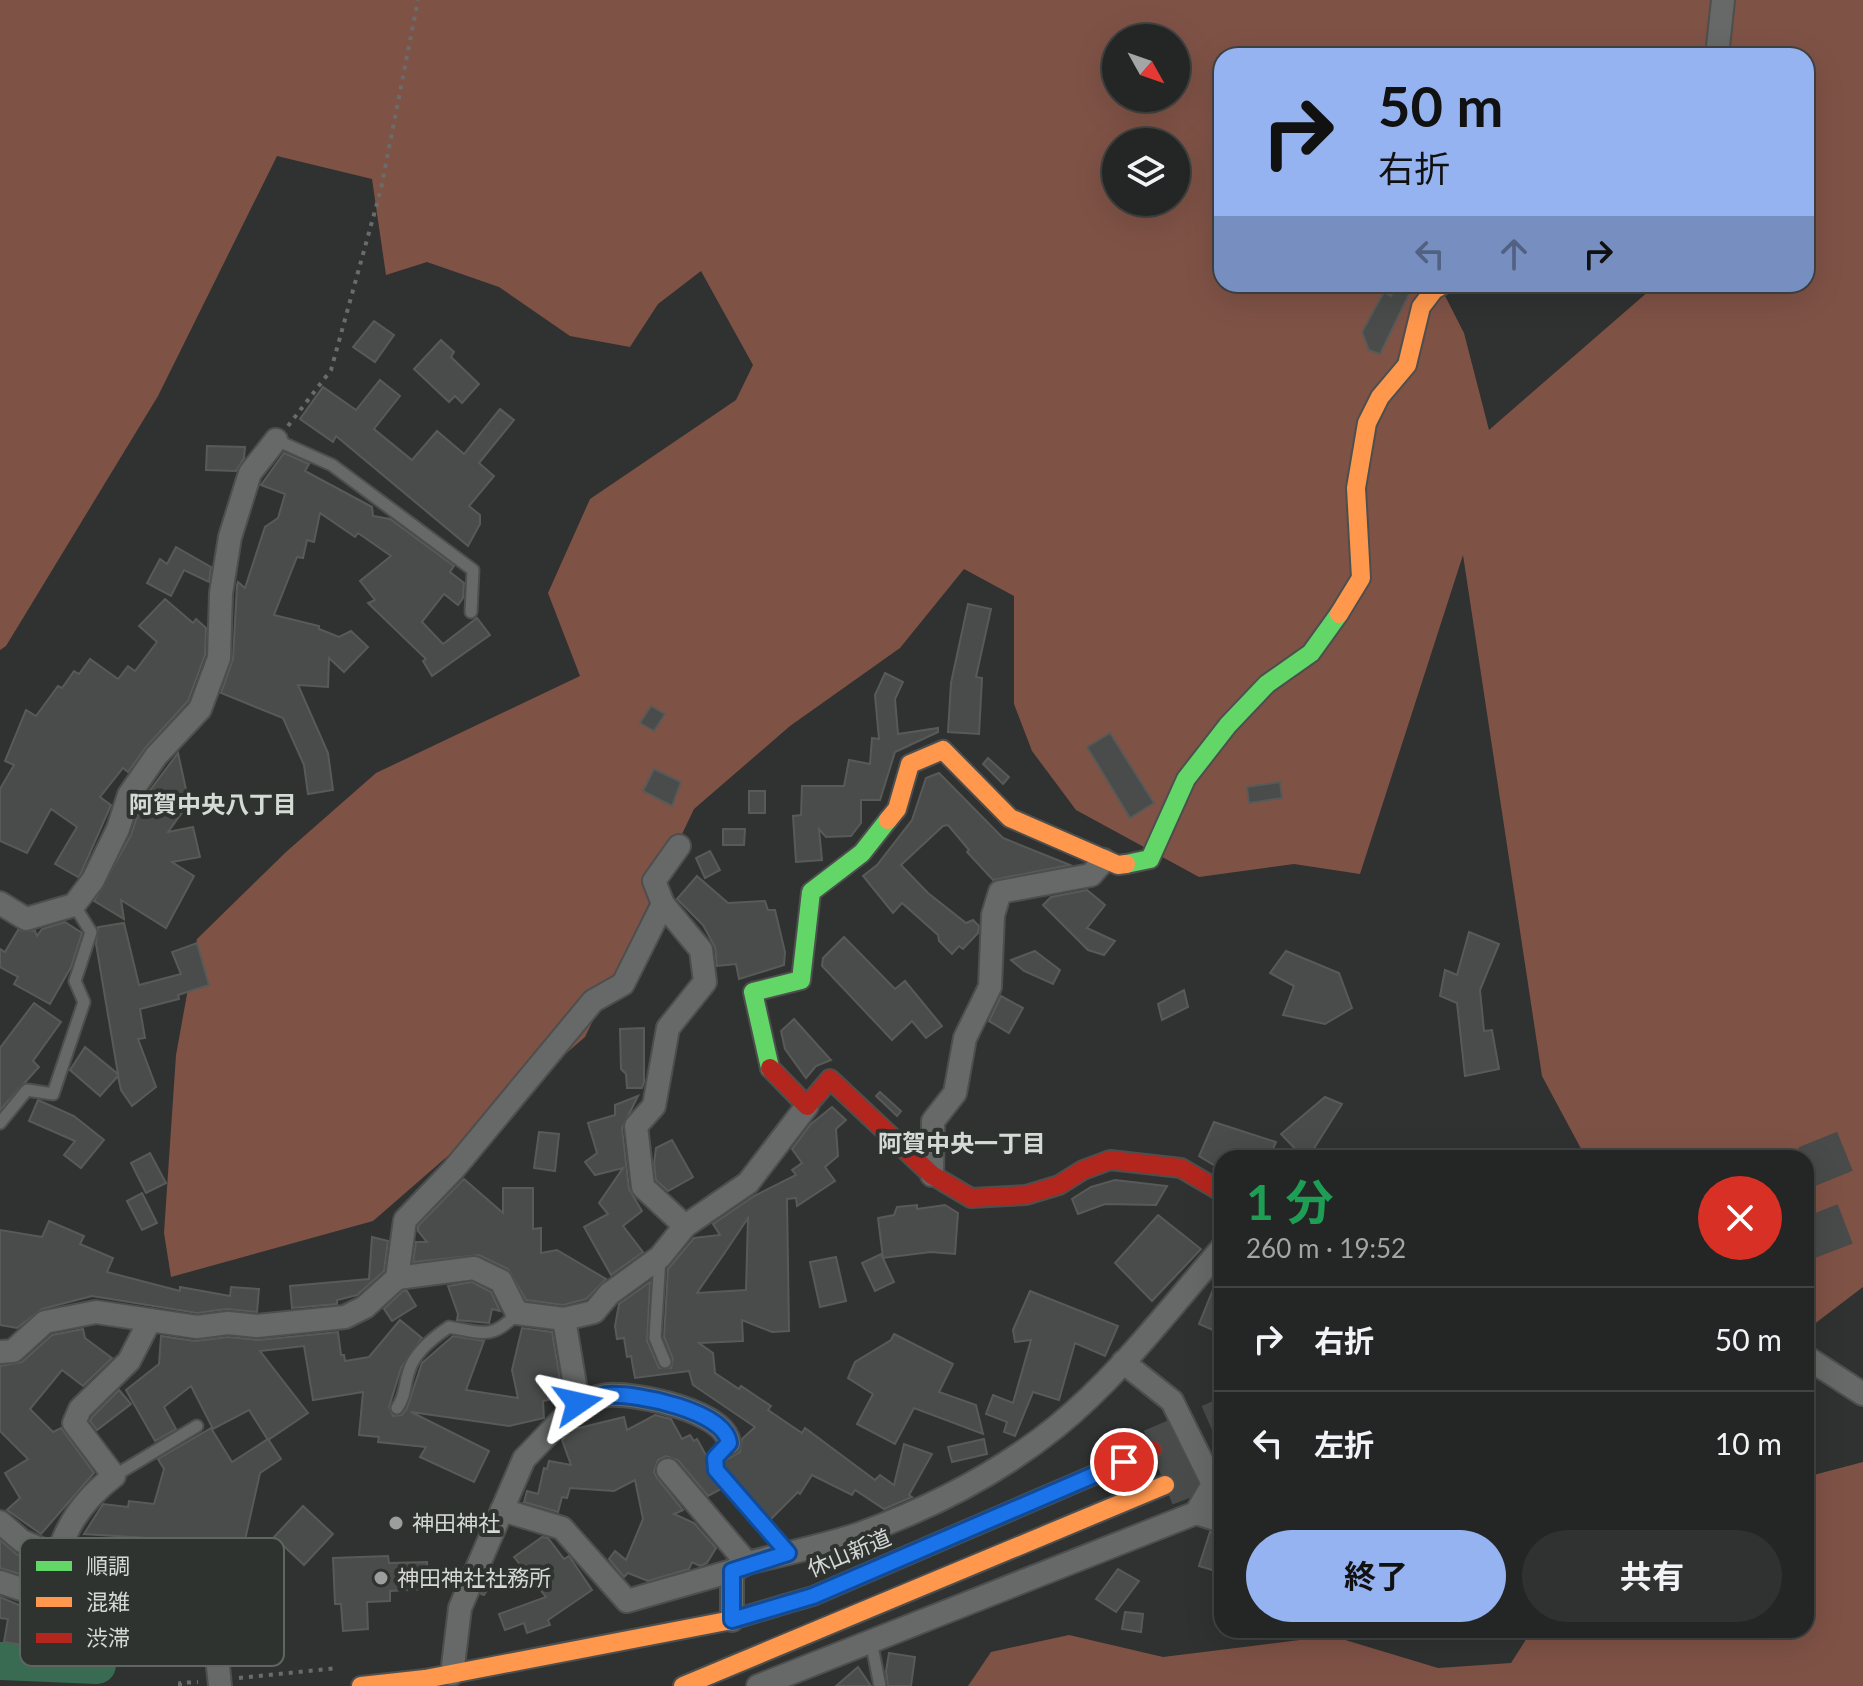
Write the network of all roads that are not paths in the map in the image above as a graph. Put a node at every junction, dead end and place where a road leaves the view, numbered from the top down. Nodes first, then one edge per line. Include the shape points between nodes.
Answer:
1 (1723, 0) edge
2 (1718, 48) edge
3 (1434, 292) edge
4 (276, 440) joint
5 (471, 612) dead end
6 (679, 846) dead end
7 (1104, 860) junction
8 (0, 903) edge
9 (663, 904) junction
10 (74, 905) junction
11 (807, 1106) junction
12 (0, 1123) edge
13 (932, 1175) junction
14 (1214, 1187) edge
15 (685, 1226) junction
16 (660, 1257) junction
17 (1214, 1257) edge
18 (397, 1278) junction
19 (517, 1313) junction
20 (564, 1319) junction
21 (150, 1320) junction
22 (0, 1352) edge
23 (665, 1362) dead end
24 (1123, 1362) junction
25 (1814, 1362) edge
26 (1863, 1394) edge
27 (578, 1403) junction
28 (397, 1408) dead end
29 (197, 1426) dead end
30 (729, 1443) joint
31 (1152, 1450) tunnel mouth
32 (668, 1470) dead end
33 (114, 1476) junction
34 (1214, 1476) edge
35 (1165, 1485) tunnel mouth
36 (1214, 1488) edge
37 (502, 1510) junction
38 (1196, 1513) junction
39 (1214, 1519) edge
40 (0, 1522) edge
41 (66, 1538) edge
42 (20, 1539) edge
43 (788, 1553) junction
44 (740, 1567) junction
45 (0, 1582) edge
46 (20, 1589) edge
47 (732, 1620) junction
48 (870, 1640) junction
49 (218, 1666) edge
50 (452, 1674) junction
51 (778, 1682) edge
52 (220, 1686) edge
53 (361, 1686) edge
54 (683, 1686) edge
55 (758, 1686) edge
56 (880, 1686) edge

1 - 2 street
3 - 7 main road via 1414,322 1410,361 1377,401 1359,446 1355,485 1361,578 1356,590 1311,653 1267,684 1186,779 1150,859 1118,865
4 - 5 lane via 332,465 473,570
4 - 10 street via 250,473 230,537 212,684 200,709 156,756 129,795 112,842
6 - 9 street via 654,881
7 - 11 main road via 1010,818 943,750 910,764 897,809 862,853 811,892 801,980 753,992 770,1068
7 - 13 street via 1091,875 1000,892 993,915 990,987 965,1038 955,1093 933,1121
8 - 10 street via 26,919
9 - 15 street via 701,950 705,982 668,1028 654,1106 636,1126 643,1187
9 - 18 street via 623,984 593,1001 405,1220
10 - 12 lane via 91,932 75,981 84,1002 58,1081 53,1094 27,1090
11 - 13 main road via 830,1079
11 - 15 street via 748,1183
13 - 14 main road via 971,1198 1026,1195 1110,1160 1181,1168
15 - 16 street
16 - 20 street via 609,1294 594,1312
16 - 23 lane via 655,1338
17 - 24 street
18 - 19 street via 474,1268 501,1281
18 - 21 street via 345,1317 197,1327
19 - 20 street
19 - 28 lane via 502,1330 449,1327 432,1338 409,1368 405,1397
20 - 27 street
21 - 22 street via 96,1312 55,1319 13,1351
21 - 33 street via 129,1361 80,1409 74,1423
24 - 34 street via 1172,1401
24 - 43 street via 1057,1426 988,1474 858,1534
25 - 26 street
27 - 30 street via 608,1395 678,1408 719,1423 728,1432
27 - 37 street via 524,1459
29 - 33 lane
30 - 43 lane via 715,1458 716,1470
31 - 47 main road, 休山新道 via 813,1596
32 - 44 street
33 - 41 street via 87,1497
35 - 54 main road
36 - 38 street
37 - 44 street via 562,1528 627,1601
37 - 50 street via 460,1608
38 - 39 street
38 - 48 street
40 - 42 street
43 - 44 street
44 - 47 street
45 - 46 street
47 - 50 main road, 休山新道
48 - 51 street
48 - 56 lane
49 - 52 street
50 - 53 main road, 休山新道
51 - 55 street

